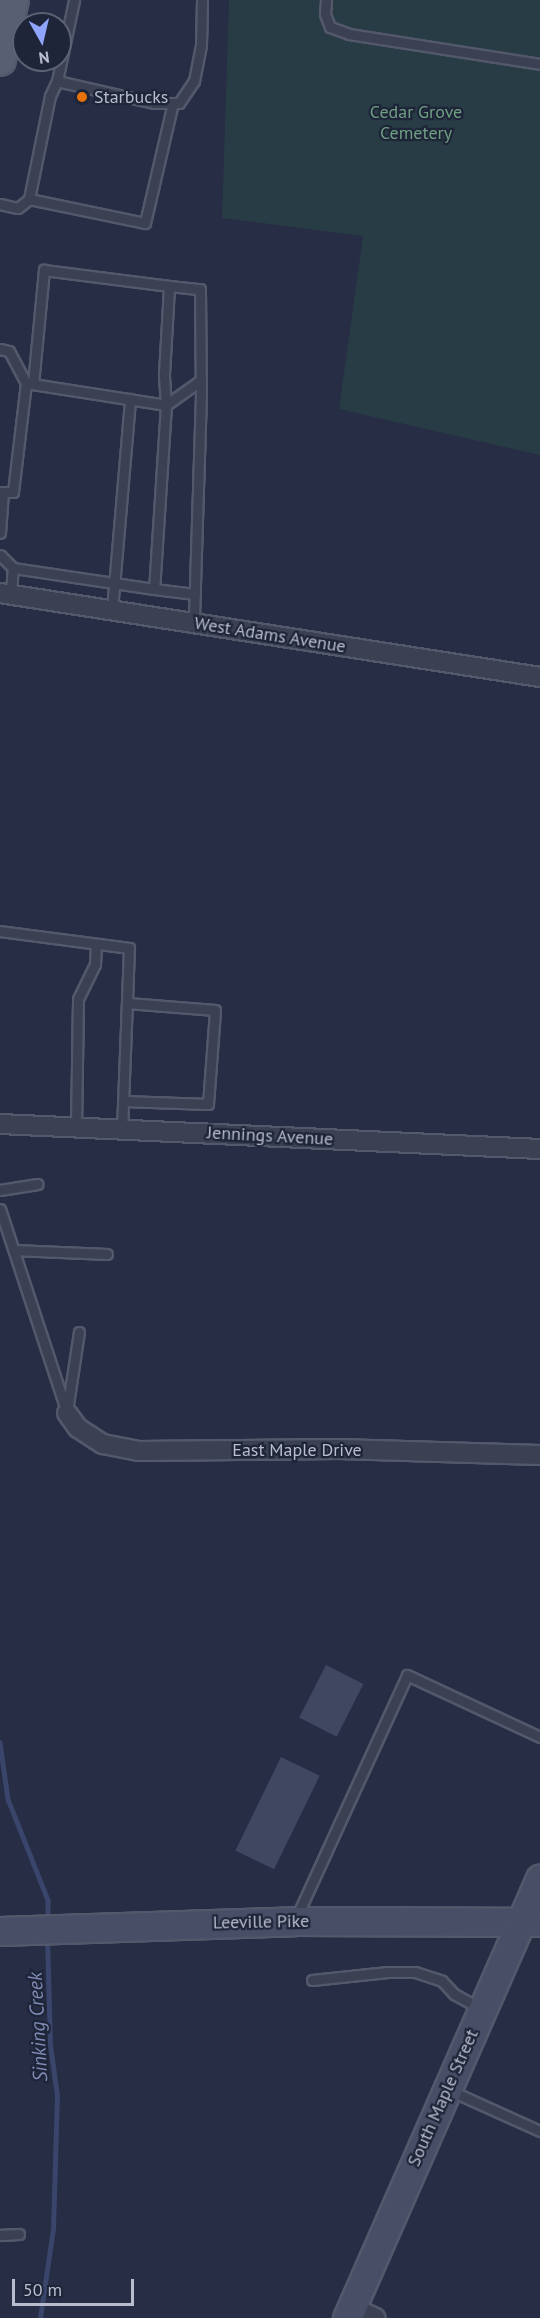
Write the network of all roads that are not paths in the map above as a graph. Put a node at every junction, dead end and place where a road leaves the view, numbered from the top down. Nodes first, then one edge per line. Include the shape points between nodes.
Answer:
1 (13, 0) edge
2 (74, 0) edge
3 (202, 0) edge
4 (326, 0) edge
5 (0, 60) edge
6 (540, 64) edge
7 (57, 81) junction
8 (173, 104) junction
9 (30, 199) junction
10 (0, 204) edge
11 (169, 286) junction
12 (0, 349) edge
13 (201, 380) junction
14 (29, 384) junction
15 (130, 399) junction
16 (166, 405) junction
17 (2, 492) edge
18 (0, 532) edge
19 (0, 555) edge
20 (13, 568) junction
21 (115, 583) junction
22 (154, 589) junction
23 (6, 593) edge
24 (195, 594) junction
25 (112, 610) junction
26 (194, 623) junction
27 (540, 678) edge
28 (0, 931) edge
29 (96, 944) junction
30 (127, 1003) junction
31 (123, 1101) junction
32 (0, 1124) edge
33 (76, 1128) junction
34 (122, 1130) junction
35 (540, 1149) edge
36 (38, 1184) dead end
37 (0, 1190) edge
38 (0, 1209) edge
39 (14, 1250) junction
40 (107, 1254) dead end
41 (79, 1332) dead end
42 (67, 1413) junction
43 (540, 1455) edge
44 (540, 1737) edge
45 (540, 1878) edge
46 (295, 1920) junction
47 (531, 1922) edge
48 (9, 1931) edge
49 (312, 1980) dead end
50 (482, 2009) junction
51 (447, 2090) junction
52 (540, 2131) edge
53 (19, 2234) dead end
54 (0, 2235) edge
55 (349, 2313) edge
56 (376, 2318) edge

1 - 5 main road
2 - 7 lane
3 - 8 lane via 201,45 194,81 179,104
4 - 6 lane via 325,14 330,27 349,34
7 - 8 lane
7 - 9 lane via 50,96
8 - 9 lane via 145,223
9 - 10 lane via 18,208
11 - 13 lane via 200,289
11 - 14 lane via 44,270
11 - 16 lane
12 - 14 lane via 9,351
13 - 16 lane
13 - 24 lane
14 - 15 lane
14 - 17 lane via 14,492
15 - 16 lane
15 - 21 lane
16 - 22 lane
17 - 18 lane
19 - 20 lane
20 - 21 lane
20 - 23 lane
21 - 22 lane
21 - 25 lane
22 - 24 lane
23 - 25 street, West Adams Avenue
24 - 26 lane
25 - 26 street, West Adams Avenue
26 - 27 street, West Adams Avenue
28 - 29 lane
29 - 30 lane via 129,948
29 - 33 lane via 95,964 78,999
30 - 31 lane
30 - 31 lane via 215,1010 208,1104
31 - 34 lane
32 - 33 street, Jennings Avenue
33 - 34 street, Jennings Avenue
34 - 35 street, Jennings Avenue
36 - 37 lane
38 - 39 lane
39 - 40 lane
39 - 42 lane
41 - 42 lane
42 - 43 street, East Maple Drive via 78,1428 103,1444 139,1451 339,1449
44 - 46 lane via 407,1675
45 - 47 street, South Maple Street
46 - 47 street, Leeville Pike
46 - 48 street, Leeville Pike
47 - 50 street, South Maple Street
49 - 50 lane via 415,1972 442,1981 454,1994
50 - 51 street, South Maple Street
51 - 52 lane
51 - 55 street, South Maple Street
53 - 54 lane
55 - 56 street

